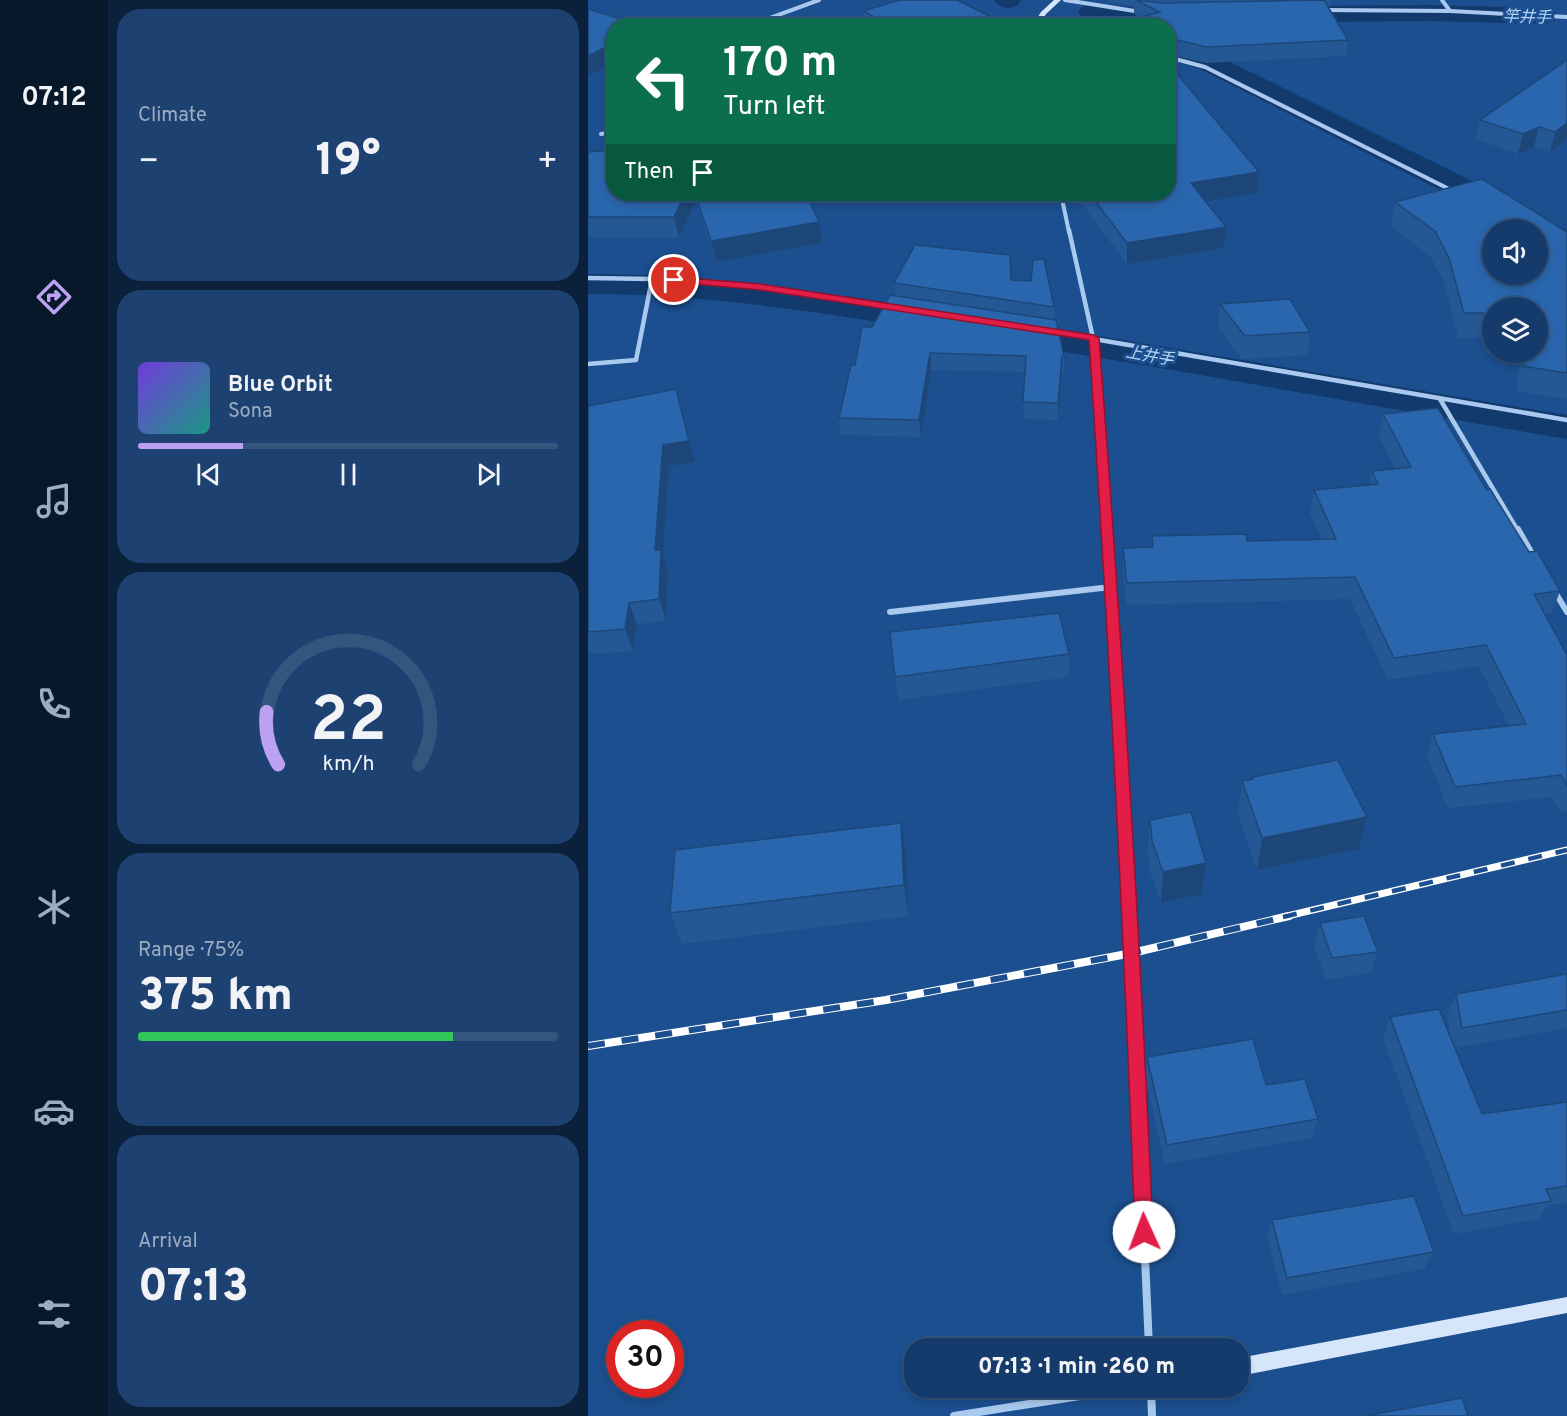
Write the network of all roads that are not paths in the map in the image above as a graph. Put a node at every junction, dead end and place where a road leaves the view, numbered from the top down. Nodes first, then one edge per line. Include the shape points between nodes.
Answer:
1 (819, 0) edge
2 (1058, 0) edge
3 (1065, 0) edge
4 (1442, 0) edge
5 (1312, 10) edge
6 (1450, 11) junction
7 (1142, 12) edge
8 (1567, 17) edge
9 (770, 18) edge
10 (1040, 18) edge
11 (1176, 59) edge
12 (606, 133) edge
13 (601, 134) dead end
14 (1451, 190) edge
15 (1063, 201) edge
16 (588, 278) edge
17 (652, 279) junction
18 (900, 309) edge
19 (1048, 331) edge
20 (1094, 338) junction
21 (588, 364) edge
22 (1440, 399) junction
23 (1567, 420) edge
24 (1537, 561) edge
25 (1549, 581) edge
26 (1112, 587) junction
27 (890, 612) dead end
28 (1567, 612) edge
29 (1567, 1305) edge
30 (1149, 1338) edge
31 (1249, 1365) edge
32 (1067, 1398) edge
33 (1151, 1398) edge
34 (954, 1416) edge
35 (1152, 1416) edge

1 - 9 street
2 - 10 street
3 - 7 street
4 - 6 street
5 - 6 street
6 - 8 street
11 - 14 street via 1204,67
12 - 13 street
15 - 20 street
16 - 17 street
17 - 18 street via 761,287
17 - 21 street via 636,360
19 - 20 street
20 - 22 street
20 - 26 street
22 - 23 street
22 - 24 street
25 - 28 street
26 - 27 street
26 - 30 street
29 - 31 street
32 - 34 street
33 - 35 street

